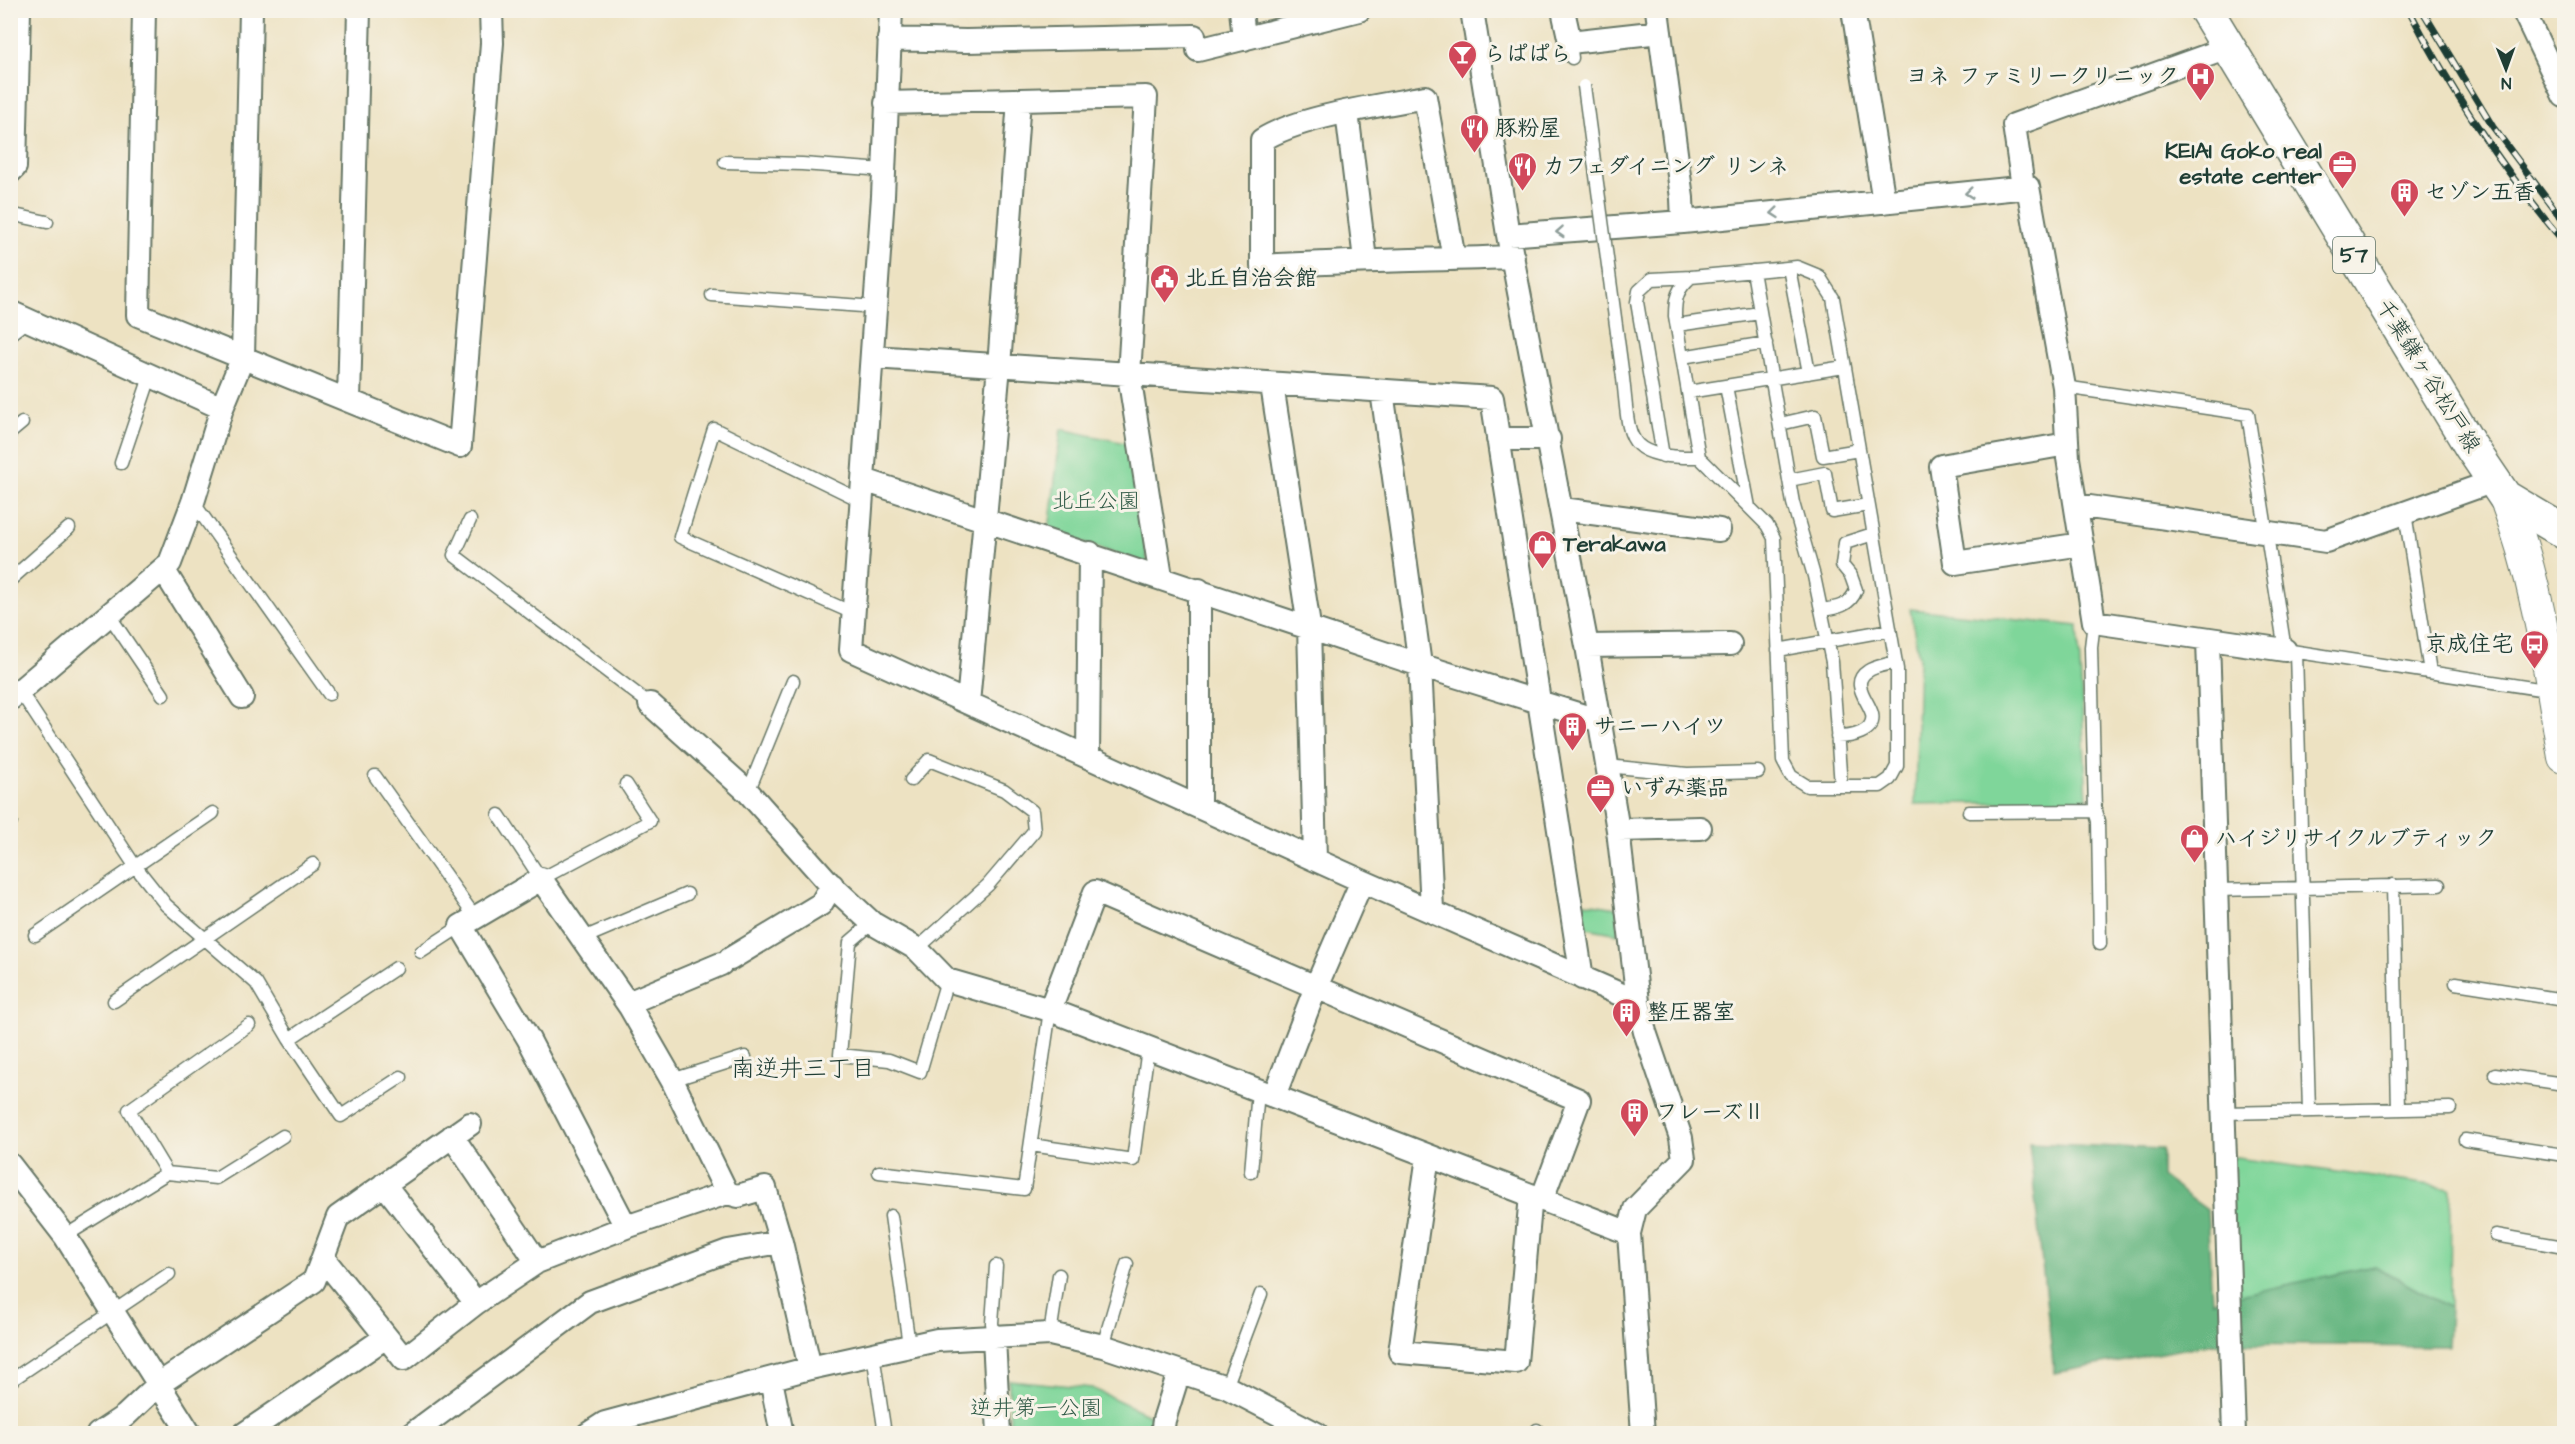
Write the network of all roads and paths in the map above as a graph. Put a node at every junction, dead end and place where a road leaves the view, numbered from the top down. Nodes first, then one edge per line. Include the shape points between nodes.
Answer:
1 (19, 10) edge
2 (144, 10) edge
3 (251, 10) edge
4 (359, 10) edge
5 (491, 10) edge
6 (891, 10) edge
7 (1241, 10) edge
8 (1359, 10) edge
9 (1472, 10) edge
10 (1563, 10) edge
11 (1853, 10) edge
12 (2206, 10) edge
13 (2523, 10) edge
14 (1659, 21) edge
15 (889, 39) junction
16 (1244, 39) junction
17 (2229, 48) junction
18 (1584, 86) dead end
19 (2565, 96) edge
20 (1019, 100) junction
21 (886, 104) junction
22 (1347, 112) junction
23 (725, 162) dead end
24 (884, 170) junction
25 (10, 172) edge
26 (2025, 187) junction
27 (1884, 202) junction
28 (10, 214) edge
29 (47, 222) dead end
30 (1683, 222) junction
31 (1511, 246) junction
32 (1454, 259) junction
33 (1365, 260) junction
34 (1789, 268) junction
35 (1753, 271) junction
36 (1691, 277) junction
37 (711, 295) dead end
38 (876, 307) junction
39 (1760, 313) junction
40 (19, 316) edge
41 (1677, 325) junction
42 (10, 334) edge
43 (1766, 343) junction
44 (243, 357) junction
45 (873, 357) junction
46 (1682, 357) junction
47 (999, 366) junction
48 (1844, 367) junction
49 (1809, 373) junction
50 (1129, 375) junction
51 (150, 377) junction
52 (1772, 379) junction
53 (1272, 385) junction
54 (1726, 386) junction
55 (2064, 387) junction
56 (1382, 391) junction
57 (1688, 392) junction
58 (349, 401) junction
59 (222, 408) junction
60 (22, 423) dead end
61 (1780, 424) junction
62 (10, 433) edge
63 (1497, 439) junction
64 (1549, 439) junction
65 (2067, 444) junction
66 (1859, 450) junction
67 (1663, 456) junction
68 (1699, 457) junction
69 (121, 463) dead end
70 (1789, 480) junction
71 (2499, 489) junction
72 (863, 490) junction
73 (193, 502) junction
74 (1868, 505) junction
75 (2076, 505) junction
76 (1749, 507) junction
77 (1562, 509) junction
78 (2405, 513) junction
79 (983, 518) junction
80 (470, 520) dead end
81 (69, 528) dead end
82 (1719, 530) dead end
83 (2565, 532) edge
84 (2268, 533) junction
85 (1873, 534) junction
86 (2082, 544) junction
87 (1090, 554) junction
88 (162, 569) junction
89 (1161, 577) junction
90 (10, 580) edge
91 (1199, 590) junction
92 (1821, 610) junction
93 (853, 613) junction
94 (109, 615) junction
95 (2094, 622) junction
96 (1309, 626) junction
97 (1890, 630) junction
98 (2208, 639) junction
99 (1828, 641) junction
100 (1731, 644) dead end
101 (1587, 646) junction
102 (1778, 650) junction
103 (2290, 651) junction
104 (1895, 662) junction
105 (1420, 665) junction
106 (2430, 672) junction
107 (793, 681) dead end
108 (2559, 691) edge
109 (329, 694) dead end
110 (15, 695) edge
111 (163, 695) dead end
112 (242, 698) dead end
113 (1538, 702) junction
114 (969, 703) junction
115 (650, 704) joint
116 (1600, 721) junction
117 (1837, 737) junction
118 (1088, 756) junction
119 (2565, 757) edge
120 (1607, 766) junction
121 (1758, 772) dead end
122 (375, 776) dead end
123 (911, 780) dead end
124 (626, 784) dead end
125 (1841, 786) junction
126 (748, 792) junction
127 (1199, 807) junction
128 (2095, 810) junction
129 (1968, 812) dead end
130 (213, 813) dead end
131 (499, 816) dead end
132 (1700, 828) dead end
133 (1618, 830) junction
134 (1315, 859) junction
135 (313, 864) dead end
136 (135, 867) junction
137 (541, 879) junction
138 (1362, 880) junction
139 (832, 885) junction
140 (2393, 885) junction
141 (2439, 885) dead end
142 (2302, 888) junction
143 (2216, 890) junction
144 (687, 894) dead end
145 (1432, 909) junction
146 (468, 922) junction
147 (872, 923) junction
148 (35, 935) dead end
149 (203, 938) junction
150 (581, 939) junction
151 (2100, 944) dead end
152 (917, 949) junction
153 (422, 952) dead end
154 (396, 968) dead end
155 (1582, 978) junction
156 (947, 980) junction
157 (2456, 983) dead end
158 (1316, 987) junction
159 (2565, 1000) edge
160 (114, 1001) dead end
161 (1638, 1002) junction
162 (628, 1003) junction
163 (1050, 1010) junction
164 (249, 1025) dead end
165 (290, 1040) junction
166 (1148, 1048) junction
167 (745, 1057) dead end
168 (2495, 1074) dead end
169 (401, 1077) dead end
170 (672, 1080) junction
171 (2565, 1084) edge
172 (1266, 1093) junction
173 (2450, 1108) dead end
174 (2398, 1109) junction
175 (2309, 1111) junction
176 (2223, 1113) junction
177 (283, 1136) dead end
178 (2465, 1140) dead end
179 (1031, 1145) junction
180 (2565, 1155) edge
181 (1428, 1156) junction
182 (10, 1165) edge
183 (879, 1172) dead end
184 (1251, 1172) dead end
185 (167, 1173) junction
186 (384, 1184) junction
187 (727, 1193) junction
188 (1537, 1197) junction
189 (891, 1216) dead end
190 (626, 1227) junction
191 (1629, 1233) junction
192 (2496, 1234) dead end
193 (65, 1236) junction
194 (781, 1242) junction
195 (2565, 1248) edge
196 (323, 1258) junction
197 (537, 1262) junction
198 (1127, 1264) dead end
199 (996, 1266) dead end
200 (169, 1274) dead end
201 (1059, 1275) dead end
202 (1261, 1294) dead end
203 (476, 1303) junction
204 (114, 1312) junction
205 (1050, 1334) junction
206 (386, 1337) junction
207 (994, 1338) junction
208 (909, 1345) junction
209 (1103, 1346) junction
210 (873, 1354) junction
211 (810, 1368) junction
212 (1179, 1372) junction
213 (771, 1380) junction
214 (10, 1381) edge
215 (159, 1384) junction
216 (1226, 1387) junction
217 (98, 1434) edge
218 (190, 1434) edge
219 (244, 1434) edge
220 (412, 1434) edge
221 (588, 1434) edge
222 (782, 1434) edge
223 (885, 1434) edge
224 (999, 1434) edge
225 (1162, 1434) edge
226 (1317, 1434) edge
227 (1643, 1434) edge
228 (2234, 1434) edge

1 - 25 street via 15,167
2 - 44 street via 138,315
3 - 44 street
4 - 58 street
5 - 58 street via 492,43 460,446
6 - 15 street
7 - 16 street
8 - 16 street
9 - 31 street
10 - 14 street via 1571,50
11 - 27 street
12 - 17 main road, 千葉鎌ヶ谷松戸線 / 57
13 - 19 street
14 - 30 street
15 - 16 street via 1196,43
15 - 21 street
17 - 26 street via 2014,125
17 - 71 main road, 千葉鎌ヶ谷松戸線 / 57
18 - 67 lane, bridge via 1631,437 1641,450
20 - 21 street
20 - 47 street
20 - 50 street via 1146,97
21 - 24 street
22 - 32 street via 1425,97
22 - 33 street
22 - 33 street via 1276,131 1262,140 1262,266
23 - 24 lane
24 - 38 street
26 -> 27 street
26 - 55 street
27 -> 30 street
28 - 29 lane
30 -> 31 street
31 - 32 street
31 - 64 street
32 - 33 street
34 - 35 lane
34 - 48 lane via 1797,267 1819,276 1833,298
34 - 49 lane
35 - 36 lane
35 - 39 lane
36 - 41 lane via 1675,298
36 - 67 lane via 1652,279 1639,291 1637,302
37 - 38 lane
38 - 45 street
39 - 41 lane
39 - 43 lane
40 - 42 lane
40 - 51 street
41 - 46 lane
43 - 46 lane
43 - 52 lane
44 - 58 street
44 - 59 street
45 - 47 street
45 - 72 street
46 - 57 lane
47 - 50 street
47 - 79 street
48 - 49 lane
48 - 66 lane
49 - 52 lane
50 - 53 street
50 - 89 street
51 - 59 street
51 - 69 lane
52 - 54 lane
52 - 61 lane
53 - 56 street
53 - 96 street
54 - 57 lane
54 - 76 lane
55 - 65 street
55 - 84 lane via 2248,414
56 - 63 street via 1492,398
56 - 105 street
57 - 68 lane
59 - 73 street
60 - 62 lane
61 - 66 lane via 1815,416 1823,456
61 - 70 lane
63 - 64 street
63 - 113 street
64 - 77 street
65 - 75 street
65 - 86 street via 1941,466 1955,563
66 - 74 lane
67 - 68 lane
68 - 76 lane
70 - 74 lane via 1825,473 1832,511
70 - 92 lane
71 - 78 street
71 - 83 main road, 千葉鎌ヶ谷松戸線 / 57
71 - 108 street via 2532,579
72 - 79 street
72 - 93 street
72 - 93 lane via 714,429 680,537
73 - 88 street via 170,563
73 - 109 lane
74 - 85 lane
75 - 84 street
75 - 86 street
76 - 102 lane via 1774,538
77 - 82 street
77 - 101 street
78 - 84 street via 2326,541
78 - 106 lane
79 - 87 street
79 - 114 street
80 - 115 lane via 454,555
81 - 90 lane
84 - 103 lane
85 - 92 lane via 1845,543 1842,550 1842,565 1856,590 1853,598 1842,606
85 - 97 lane
86 - 95 street
87 - 89 street
87 - 118 street
88 - 94 street
88 - 112 street
89 - 91 street
91 - 96 street
91 - 127 street
92 - 99 lane
93 - 114 street via 851,650
94 - 110 street
94 - 111 lane
95 - 98 street
95 - 128 lane via 2091,647
96 - 105 street
96 - 134 street
97 - 99 lane
97 - 104 lane
98 - 103 street
98 - 143 street
99 - 102 lane
99 - 117 lane
100 - 101 street
101 - 116 street
102 - 125 lane via 1783,761 1791,776 1807,786
103 - 106 lane
103 - 142 lane
104 - 117 lane via 1867,671 1862,678 1860,689 1872,712 1868,726 1860,734
104 - 125 lane via 1897,766 1890,779 1880,786
105 - 113 street
105 - 145 street
106 - 108 lane
107 - 126 lane
108 - 119 street
110 - 136 lane
113 - 116 street
113 - 155 street
114 - 118 street
115 - 126 street
116 - 120 street
117 - 125 lane
118 - 127 street
120 - 121 lane via 1687,774
120 - 133 street
122 - 146 lane
123 - 152 lane via 928,760 1004,790 1032,811 1034,831 988,885
124 - 137 lane via 650,821
126 - 139 street
127 - 134 street
128 - 129 lane
128 - 151 lane
130 - 136 lane
131 - 137 lane
132 - 133 street
133 - 161 street
134 - 138 street
135 - 149 lane
136 - 148 lane
136 - 149 lane via 166,905
137 - 146 street
137 - 150 street
138 - 145 street
138 - 158 street
139 - 147 street
139 - 162 street via 821,904 725,961
140 - 141 lane
140 - 142 lane
140 - 174 lane
142 - 143 lane
142 - 175 lane
143 - 176 street
144 - 150 lane
145 - 155 street
146 - 153 lane
146 - 190 street
147 - 152 street
147 - 156 lane via 850,942 840,1055 889,1060 921,1072
149 - 160 lane
149 - 165 lane via 256,983
150 - 162 street
152 - 156 street
154 - 165 lane
155 - 161 street
156 - 163 street
157 - 159 lane
158 - 163 street via 1095,892
158 - 172 street
158 - 188 street via 1579,1100
161 - 191 street via 1681,1138 1684,1159 1635,1209
162 - 170 street
163 - 166 street
163 - 179 lane
164 - 185 lane via 129,1110
165 - 169 lane via 341,1116
166 - 172 street
166 - 179 lane via 1133,1160
167 - 170 lane
168 - 171 lane
170 - 187 street
172 - 181 street
172 - 184 lane
173 - 174 lane
174 - 175 lane
175 - 176 lane
176 - 228 street
177 - 185 lane via 216,1178
178 - 180 lane
179 - 183 lane via 1024,1189
181 - 188 street
181 - 188 street via 1400,1352 1516,1362
182 - 193 street
185 - 193 lane
186 - 196 street via 338,1217
186 - 197 street via 461,1130
186 - 203 street
187 - 190 street
187 - 194 street via 738,1196 765,1188
188 - 191 street
189 - 208 lane
190 - 197 street
191 - 227 street
192 - 195 lane
193 - 204 street
194 - 211 street
194 - 220 street via 728,1251 590,1302
196 - 206 street
196 - 215 street via 314,1281
197 - 203 street
198 - 209 lane
199 - 207 lane
200 - 204 lane
201 - 205 lane
202 - 216 lane
203 - 206 street via 404,1359
204 - 214 lane
204 - 215 street
205 - 207 street
205 - 209 street
206 - 219 street
207 - 208 street
207 - 224 street
208 - 210 street
209 - 212 street
210 - 211 street
210 - 223 lane
211 - 213 street
212 - 216 street
212 - 225 street
213 - 221 street via 605,1423
213 - 222 street
215 - 217 street via 125,1416
215 - 218 street
216 - 226 street

